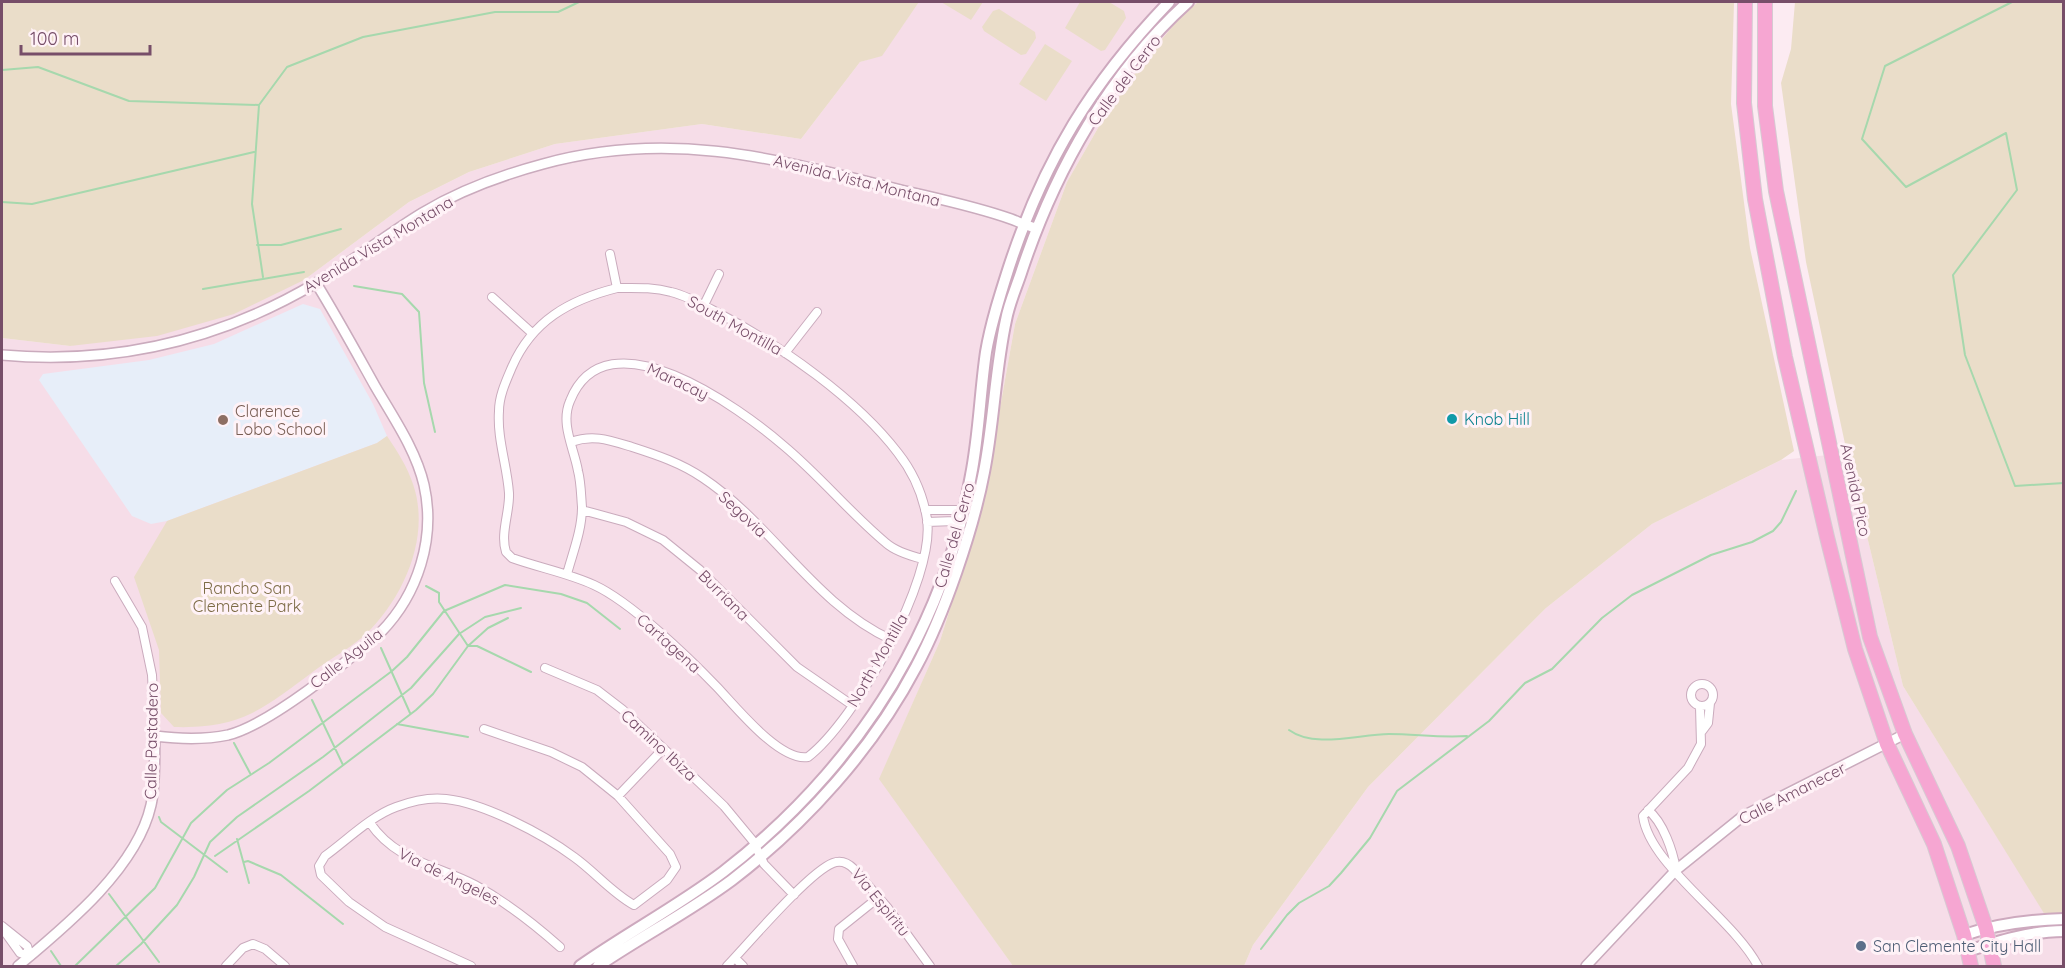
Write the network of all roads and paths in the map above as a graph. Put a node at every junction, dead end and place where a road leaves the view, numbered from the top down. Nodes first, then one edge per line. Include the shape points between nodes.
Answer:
1 (1169, 2) edge
2 (1188, 2) edge
3 (1746, 2) edge
4 (1765, 2) edge
5 (1023, 225) junction
6 (1036, 228) junction
7 (610, 254) dead end
8 (719, 274) dead end
9 (316, 283) junction
10 (616, 288) junction
11 (492, 297) dead end
12 (704, 305) junction
13 (817, 312) dead end
14 (532, 333) junction
15 (785, 353) junction
16 (2, 355) edge
17 (570, 442) junction
18 (582, 510) junction
19 (926, 516) junction
20 (967, 517) junction
21 (510, 556) joint
22 (923, 559) junction
23 (567, 574) junction
24 (115, 581) dead end
25 (892, 640) junction
26 (545, 668) dead end
27 (1710, 703) junction
28 (852, 705) junction
29 (1700, 706) junction
30 (484, 729) dead end
31 (1702, 731) junction
32 (1905, 734) junction
33 (155, 736) junction
34 (1887, 744) junction
35 (663, 749) junction
36 (808, 757) joint
37 (618, 796) junction
38 (1648, 810) junction
39 (370, 824) junction
40 (755, 845) junction
41 (760, 857) junction
42 (1676, 870) junction
43 (794, 895) junction
44 (879, 897) junction
45 (2064, 919) edge
46 (2, 927) edge
47 (1986, 928) junction
48 (2064, 931) edge
49 (1964, 935) junction
50 (1989, 944) junction
51 (560, 947) dead end
52 (1968, 951) junction
53 (30, 956) junction
54 (735, 958) junction
55 (18, 966) edge
56 (226, 966) edge
57 (285, 966) edge
58 (471, 966) edge
59 (580, 966) edge
60 (598, 966) edge
61 (727, 966) edge
62 (743, 966) edge
63 (853, 966) edge
64 (930, 966) edge
65 (1586, 966) edge
66 (1758, 966) edge
67 (1971, 966) edge
68 (1994, 966) edge

1 - 5 main road, Calle del Cerro via 1119,57 1078,113 1049,164
2 - 6 main road, Calle del Cerro via 1131,64 1091,120
3 - 34 highway via 1744,103 1755,199 1785,357 1855,649
4 - 32 highway, Avenida Pico via 1765,106 1776,191 1870,637
5 - 6 street, Avenida Vista Montana
5 - 9 street, Avenida Vista Montana via 806,165 672,146 602,152 545,163 498,178 423,213
5 - 20 main road, Calle del Cerro via 986,352
6 - 20 main road, Calle del Cerro via 1006,318 984,473
7 - 10 street
8 - 12 street
9 - 16 street, Avenida Vista Montana via 228,326 161,346 79,358
9 - 33 street, Calle Aguila via 402,433 424,484 427,531 417,578 394,619 381,632 265,720 227,735 185,739
10 - 12 street, South Montilla via 672,292
10 - 14 street, South Montilla via 556,311
11 - 14 street
12 - 15 street, South Montilla
13 - 15 street
14 - 21 street, South Montilla via 508,375 499,410 509,494 505,548
15 - 19 street, South Montilla via 817,376 898,452 914,477
17 - 18 street, Maracay via 579,473
17 - 22 street, Maracay via 568,404 584,377 602,366 619,362 650,366 711,395 746,417 785,446 888,545
17 - 25 street, Segovia via 600,437 668,458 703,478 853,619
18 - 23 street, Maracay
18 - 28 street, Burriana via 626,522 663,540 700,570 797,667
19 - 20 street via 957,510
19 - 22 street, North Montilla
20 - 40 main road, Calle del Cerro via 933,603 880,704 802,802
20 - 41 main road, Calle del Cerro via 950,586 917,666 891,710 810,811
21 - 23 street, Cartagena
22 - 25 street, North Montilla via 915,590
23 - 36 street, Cartagena via 624,603 774,743 792,756
24 - 33 street, Calle Pastadero via 142,627 152,675
25 - 28 street, North Montilla
26 - 35 street, Camino Ibiza via 597,690
27 - 29 street
27 - 29 street via 1713,691 1707,685 1698,685 1691,695
27 - 31 street via 1708,723
28 - 36 street, North Montilla
29 - 31 street
30 - 37 street via 582,767
31 - 38 street via 1701,744 1688,768
32 - 34 street, Calle Amanecer
32 - 47 highway, Avenida Pico via 1958,846
33 - 53 street, Calle Pastadero via 152,803 135,847 115,875
34 - 42 street, Calle Amanecer via 1743,816
34 - 49 highway via 1934,844
35 - 37 street
35 - 40 street, Camino Ibiza via 724,806
37 - 39 street via 670,854 676,867 667,880 634,905 564,849 483,810 447,799 425,799 395,807
38 - 42 street via 1673,854
38 - 42 street via 1643,816 1644,824 1664,862
39 - 51 street, Via de Angeles via 396,852 473,884 515,908
39 - 58 street via 325,856 319,866 321,875 349,903 385,927
40 - 41 street, Camino Ibiza
40 - 59 main road, Calle del Cerro via 723,872
41 - 43 street, Camino Ibiza
41 - 60 main road, Calle del Cerro via 706,898
42 - 65 street, Calle Amanecer
42 - 66 street via 1749,950
43 - 44 street, Via Espiritu via 824,868 839,862 851,865
43 - 54 street
44 - 63 street via 839,929 838,939
44 - 64 street, Via Espiritu
45 - 47 main road
46 - 53 street via 20,953
47 - 49 main road
47 - 50 highway, Avenida Pico
48 - 50 main road
49 - 52 highway
50 - 52 main road
50 - 68 highway, Avenida Pico
52 - 67 highway
53 - 55 street, Calle Pastadero
54 - 61 street
54 - 62 street
56 - 57 street via 243,948 253,944

